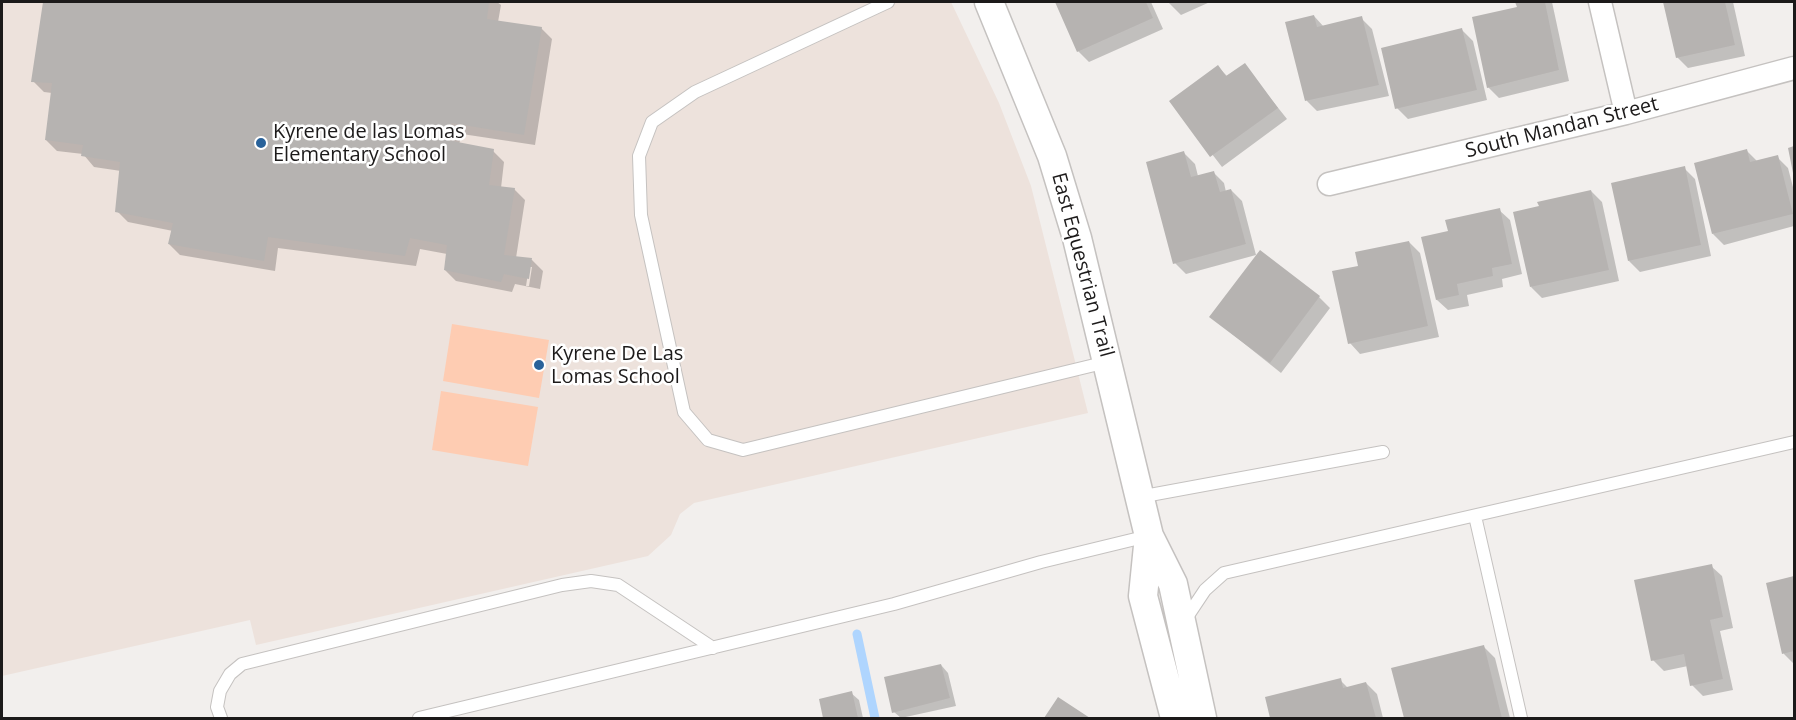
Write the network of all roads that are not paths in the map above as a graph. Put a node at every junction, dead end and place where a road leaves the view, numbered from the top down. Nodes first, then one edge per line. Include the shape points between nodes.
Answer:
1 (888, 2) edge
2 (989, 2) edge
3 (1600, 2) edge
4 (1794, 68) edge
5 (1626, 113) junction
6 (1329, 184) dead end
7 (1107, 362) junction
8 (1794, 442) edge
9 (1383, 452) dead end
10 (1139, 496) junction
11 (1475, 516) junction
12 (1149, 536) junction
13 (1183, 623) junction
14 (713, 648) junction
15 (220, 718) edge
16 (419, 718) edge
17 (1175, 718) edge
18 (1202, 718) edge
19 (1521, 718) edge

1 - 7 lane via 695,92 652,122 639,156 641,214 684,412 708,440 743,450
2 - 7 street, East Equestrian Trail via 1052,156 1077,238
3 - 5 street
4 - 5 street, South Mandan Street
5 - 6 street, South Mandan Street
7 - 10 street, East Equestrian Trail
8 - 11 lane
9 - 10 lane
10 - 12 street, East Equestrian Trail
11 - 13 lane via 1224,573 1205,590
11 - 19 lane
12 - 13 street, East Equestrian Trail via 1173,584
12 - 14 lane
12 - 17 street, East Equestrian Trail via 1143,596
13 - 18 street, East Equestrian Trail
14 - 15 lane via 618,585 581,582 242,664 220,691
14 - 16 lane

